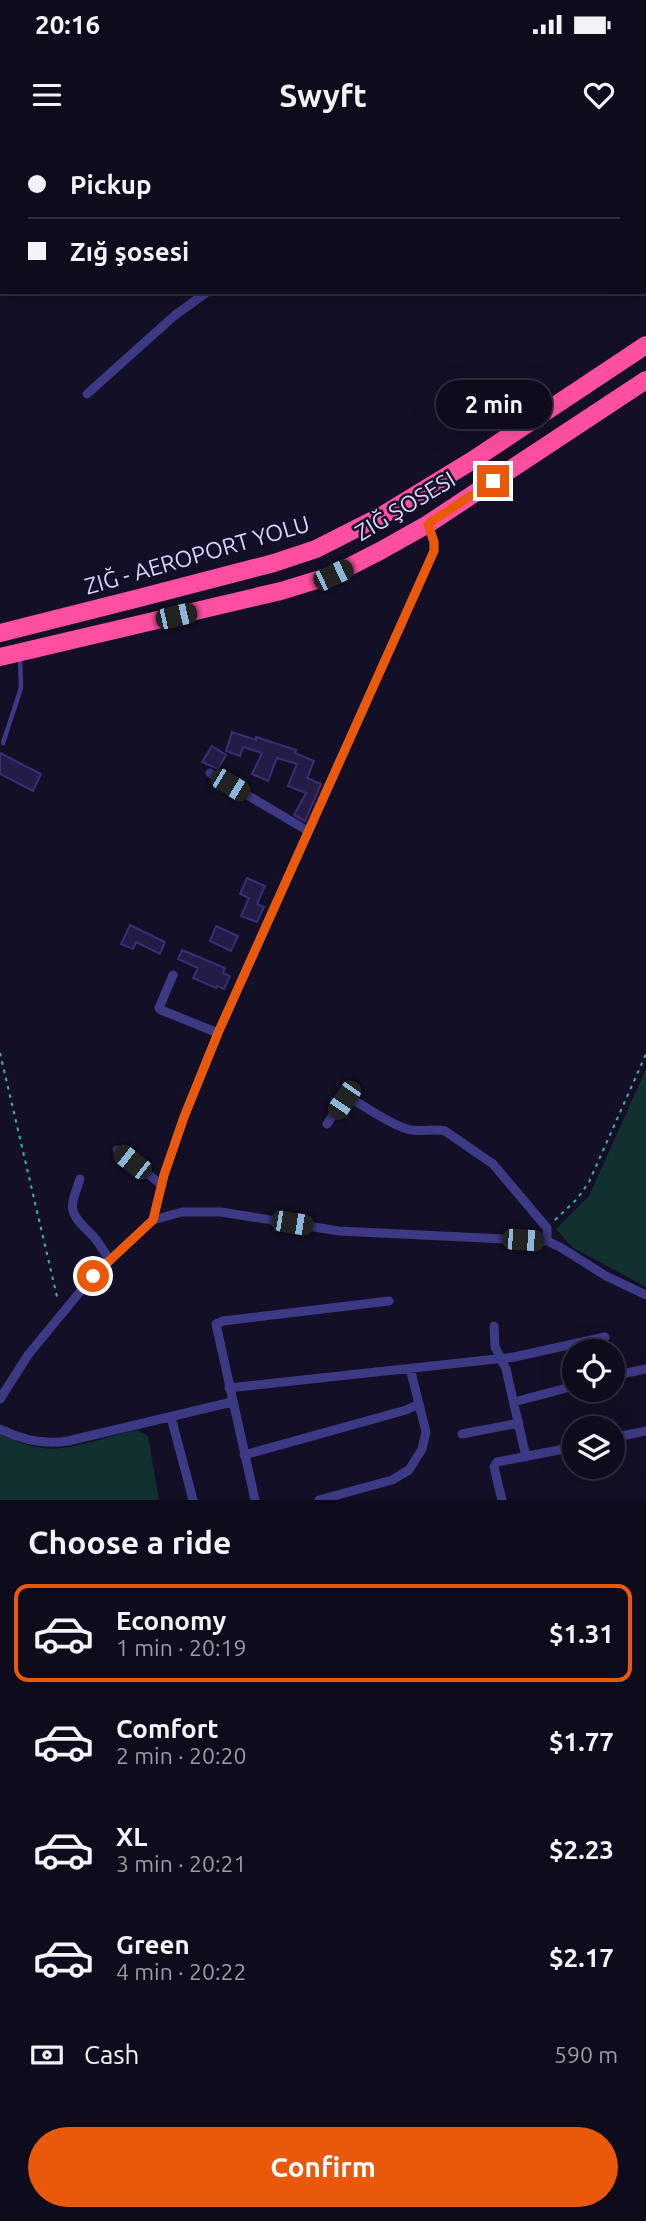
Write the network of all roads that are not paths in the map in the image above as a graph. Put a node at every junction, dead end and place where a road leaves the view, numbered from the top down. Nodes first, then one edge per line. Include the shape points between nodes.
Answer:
1 (204, 294) edge
2 (646, 345) edge
3 (646, 380) edge
4 (87, 394) dead end
5 (428, 524) junction
6 (0, 633) edge
7 (20, 654) junction
8 (0, 657) edge
9 (3, 743) dead end
10 (210, 773) dead end
11 (309, 831) junction
12 (173, 975) dead end
13 (218, 1033) junction
14 (327, 1124) dead end
15 (117, 1150) dead end
16 (80, 1179) dead end
17 (162, 1185) junction
18 (153, 1220) junction
19 (547, 1241) junction
20 (110, 1260) junction
21 (646, 1295) edge
22 (389, 1301) dead end
23 (494, 1326) dead end
24 (605, 1337) dead end
25 (502, 1358) junction
26 (410, 1368) junction
27 (646, 1369) edge
28 (625, 1373) edge
29 (229, 1388) junction
30 (562, 1389) edge
31 (0, 1399) edge
32 (232, 1402) junction
33 (514, 1402) junction
34 (418, 1404) junction
35 (170, 1417) junction
36 (519, 1423) junction
37 (0, 1429) edge
38 (646, 1431) edge
39 (462, 1434) dead end
40 (625, 1435) edge
41 (562, 1450) edge
42 (244, 1455) junction
43 (526, 1457) junction
44 (193, 1500) edge
45 (255, 1500) edge
46 (319, 1500) edge
47 (502, 1500) edge

1 - 4 street
2 - 6 highway via 473,460 316,550
3 - 5 highway
5 - 7 highway via 333,575
5 - 11 street via 434,551
7 - 8 highway
7 - 9 lane via 22,681
10 - 11 street
11 - 13 street
12 - 13 street via 159,1008
13 - 17 street
14 - 19 street via 344,1100 353,1100 406,1129 445,1131 493,1164 547,1228
15 - 17 street
16 - 20 street via 72,1202 74,1215
17 - 18 street
18 - 19 street via 182,1212 221,1212 339,1231
18 - 20 street
19 - 21 street
20 - 31 street via 28,1355
22 - 29 street via 216,1324
23 - 25 street via 495,1347
24 - 25 street
25 - 26 street
25 - 33 street
26 - 29 street
26 - 34 street
27 - 28 street
29 - 32 street
30 - 33 street
32 - 35 street
32 - 42 street
33 - 36 street
34 - 42 street
34 - 46 street via 426,1432 409,1470 392,1480
35 - 37 street via 50,1444
35 - 44 street
36 - 39 street
36 - 43 street
38 - 40 street
41 - 43 street
42 - 45 street
43 - 47 street via 497,1462 494,1467

